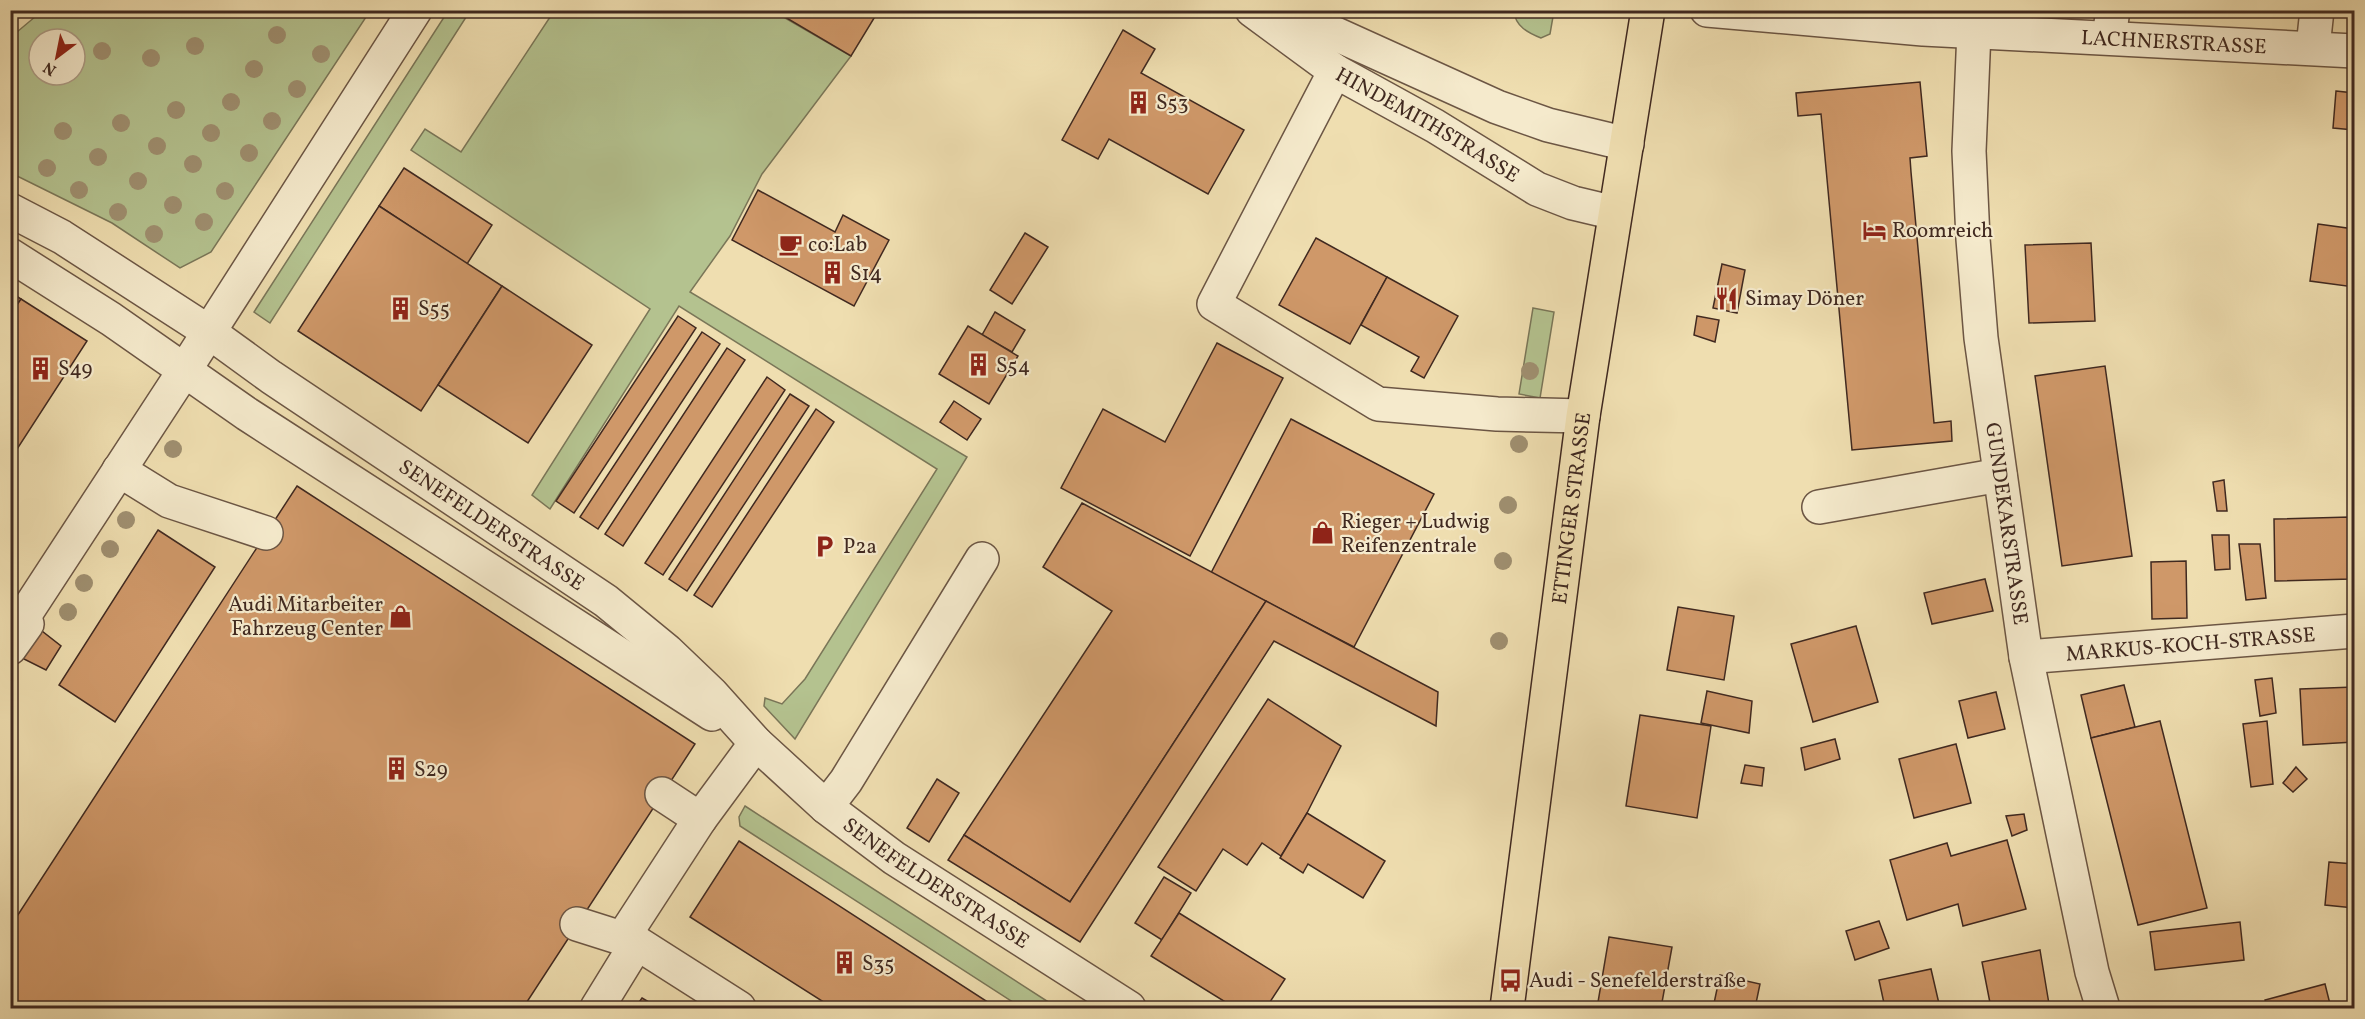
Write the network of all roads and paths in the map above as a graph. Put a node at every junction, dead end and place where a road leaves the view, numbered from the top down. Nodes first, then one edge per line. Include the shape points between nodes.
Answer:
1 (415, 10) edge
2 (1252, 10) edge
3 (1257, 10) edge
4 (1648, 10) edge
5 (1707, 10) edge
6 (2317, 10) edge
7 (2111, 24) edge
8 (1974, 31) junction
9 (2313, 47) junction
10 (2355, 51) edge
11 (1335, 71) junction
12 (1627, 144) junction
13 (10, 210) edge
14 (1616, 213) junction
15 (10, 255) edge
16 (208, 332) junction
17 (184, 371) junction
18 (1583, 416) junction
19 (119, 470) junction
20 (2000, 475) junction
21 (1819, 507) dead end
22 (266, 533) dead end
23 (982, 559) dead end
24 (17, 620) edge
25 (2355, 631) edge
26 (10, 648) edge
27 (2026, 657) junction
28 (756, 743) junction
29 (662, 794) dead end
30 (826, 807) junction
31 (700, 819) junction
32 (577, 924) dead end
33 (630, 941) junction
34 (1091, 999) edge
35 (597, 1008) edge
36 (740, 1008) edge
37 (1129, 1008) edge
38 (1507, 1008) edge
39 (2103, 1008) edge

1 - 16 street
2 - 11 street, HINDEMITHSTRASSE
3 - 12 street, HINDEMITHSTRASSE via 1307,21 1497,107 1548,125
4 - 12 main road, ETTINGER STRASSE
5 - 8 street, LACHNERSTRASSE
6 - 9 street
7 - 8 street, LACHNERSTRASSE
7 - 9 street, LACHNERSTRASSE
8 - 20 street, GUNDEKARSTRASSE via 1970,151 1973,239 1981,338
9 - 10 street, LACHNERSTRASSE
11 - 14 street, HINDEMITHSTRASSE via 1537,189
11 - 18 street via 1214,304 1378,404 1497,414
12 - 14 main road, ETTINGER STRASSE
13 - 16 street, SENEFELDERSTRASSE via 62,237
14 - 18 main road, ETTINGER STRASSE
15 - 17 street, SENEFELDERSTRASSE
16 - 17 street
16 - 28 street, SENEFELDERSTRASSE via 606,601 667,651
17 - 19 street
17 - 28 street, SENEFELDERSTRASSE
18 - 38 main road, ETTINGER STRASSE
19 - 22 street via 169,501
19 - 24 street
20 - 21 street
20 - 27 street, GUNDEKARSTRASSE
23 - 30 street via 846,781
24 - 26 street via 27,624
25 - 27 street, MARKUS-KOCH-STRASSE
27 - 39 street, GUNDEKARSTRASSE via 2092,972
28 - 30 street, SENEFELDERSTRASSE
28 - 31 street
29 - 31 street
30 - 34 street, SENEFELDERSTRASSE
31 - 33 street
32 - 33 street
33 - 35 street
33 - 36 street
34 - 37 street, SENEFELDERSTRASSE

